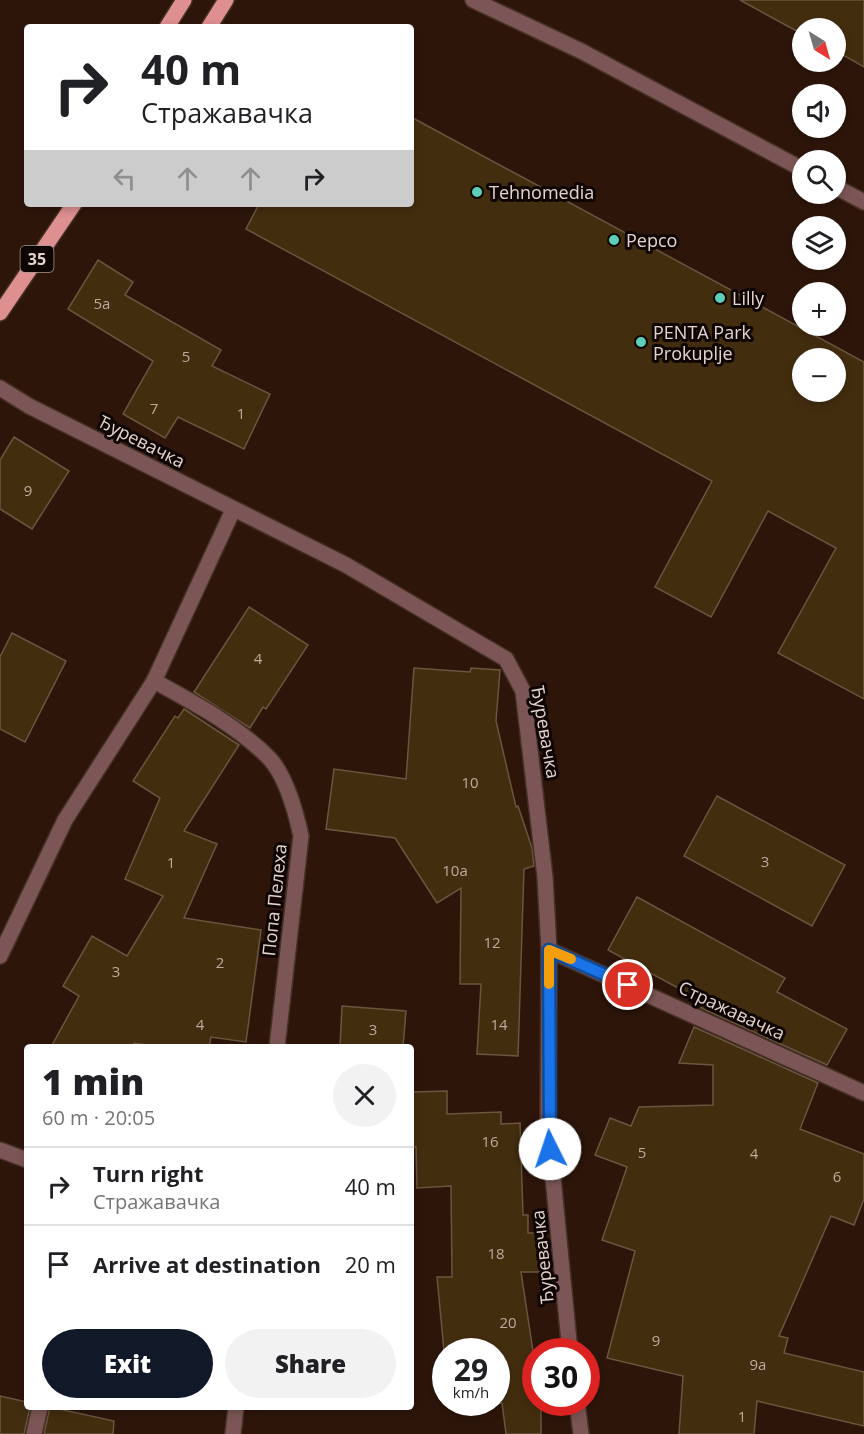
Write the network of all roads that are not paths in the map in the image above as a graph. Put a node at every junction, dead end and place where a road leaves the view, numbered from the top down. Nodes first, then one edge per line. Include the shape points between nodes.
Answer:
1 (184, 0) edge
2 (226, 0) edge
3 (473, 0) edge
4 (169, 24) edge
5 (211, 24) edge
6 (792, 164) edge
7 (846, 192) edge
8 (864, 202) edge
9 (72, 207) edge
10 (0, 313) edge
11 (0, 388) edge
12 (233, 510) junction
13 (154, 681) junction
14 (549, 950) junction
15 (0, 956) edge
16 (277, 1044) edge
17 (864, 1093) edge
18 (0, 1150) edge
19 (24, 1159) edge
20 (569, 1338) edge
21 (39, 1410) edge
22 (236, 1410) edge
23 (579, 1416) edge
24 (34, 1434) edge
25 (233, 1434) edge
26 (581, 1434) edge

1 - 4 main road
2 - 5 main road
3 - 6 street via 581,51
7 - 8 street
9 - 10 main road, 35
11 - 12 street, Ђуревачка
12 - 13 street
12 - 14 street, Ђуревачка via 346,565 506,658 523,691 535,775
13 - 15 street via 65,820
13 - 16 street, Попа Пелеха via 228,724 271,761 296,809 301,836
14 - 17 street, Стражавачка
14 - 20 street, Ђуревачка via 548,1126
18 - 19 street
21 - 24 street
22 - 25 street
23 - 26 street

